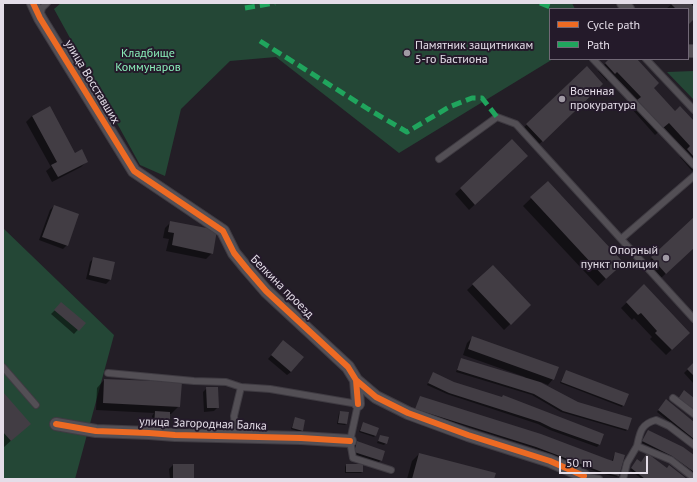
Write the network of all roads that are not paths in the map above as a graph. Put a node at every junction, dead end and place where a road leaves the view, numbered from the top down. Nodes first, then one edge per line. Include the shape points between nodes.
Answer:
1 (33, 3) edge
2 (47, 3) edge
3 (40, 18) junction
4 (595, 60) edge
5 (647, 60) edge
6 (694, 110) edge
7 (439, 159) dead end
8 (694, 165) edge
9 (134, 171) joint
10 (694, 176) edge
11 (621, 239) junction
12 (694, 319) edge
13 (3, 367) edge
14 (108, 373) dead end
15 (356, 380) junction
16 (241, 387) junction
17 (673, 398) dead end
18 (358, 404) junction
19 (36, 405) dead end
20 (694, 414) edge
21 (56, 424) dead end
22 (236, 436) junction
23 (350, 440) junction
24 (637, 446) junction
25 (694, 446) edge
26 (391, 470) dead end
27 (584, 478) edge
28 (694, 478) edge
29 (599, 479) edge
30 (623, 479) edge

1 - 3 street, улица Восставших
2 - 3 lane via 42,8
3 - 9 street, улица Восставших
4 - 8 lane
5 - 6 lane
7 - 11 lane via 497,118 516,124
9 - 15 street, Белкина проезд via 223,231 234,253 266,291 348,367
10 - 11 lane
11 - 12 lane
13 - 19 lane
14 - 16 lane via 226,382
15 - 18 street
15 - 27 street, Белкина проезд via 376,397 408,413 550,461
16 - 18 lane via 270,389
16 - 22 lane via 234,416
17 - 20 lane
18 - 23 lane
21 - 22 street, улица Загородная Балка via 96,431
22 - 23 street, улица Загородная Балка
23 - 26 lane via 354,458
24 - 25 lane via 640,430 648,422 656,420 669,426
24 - 28 lane via 671,460
24 - 30 lane via 627,463
27 - 29 lane

